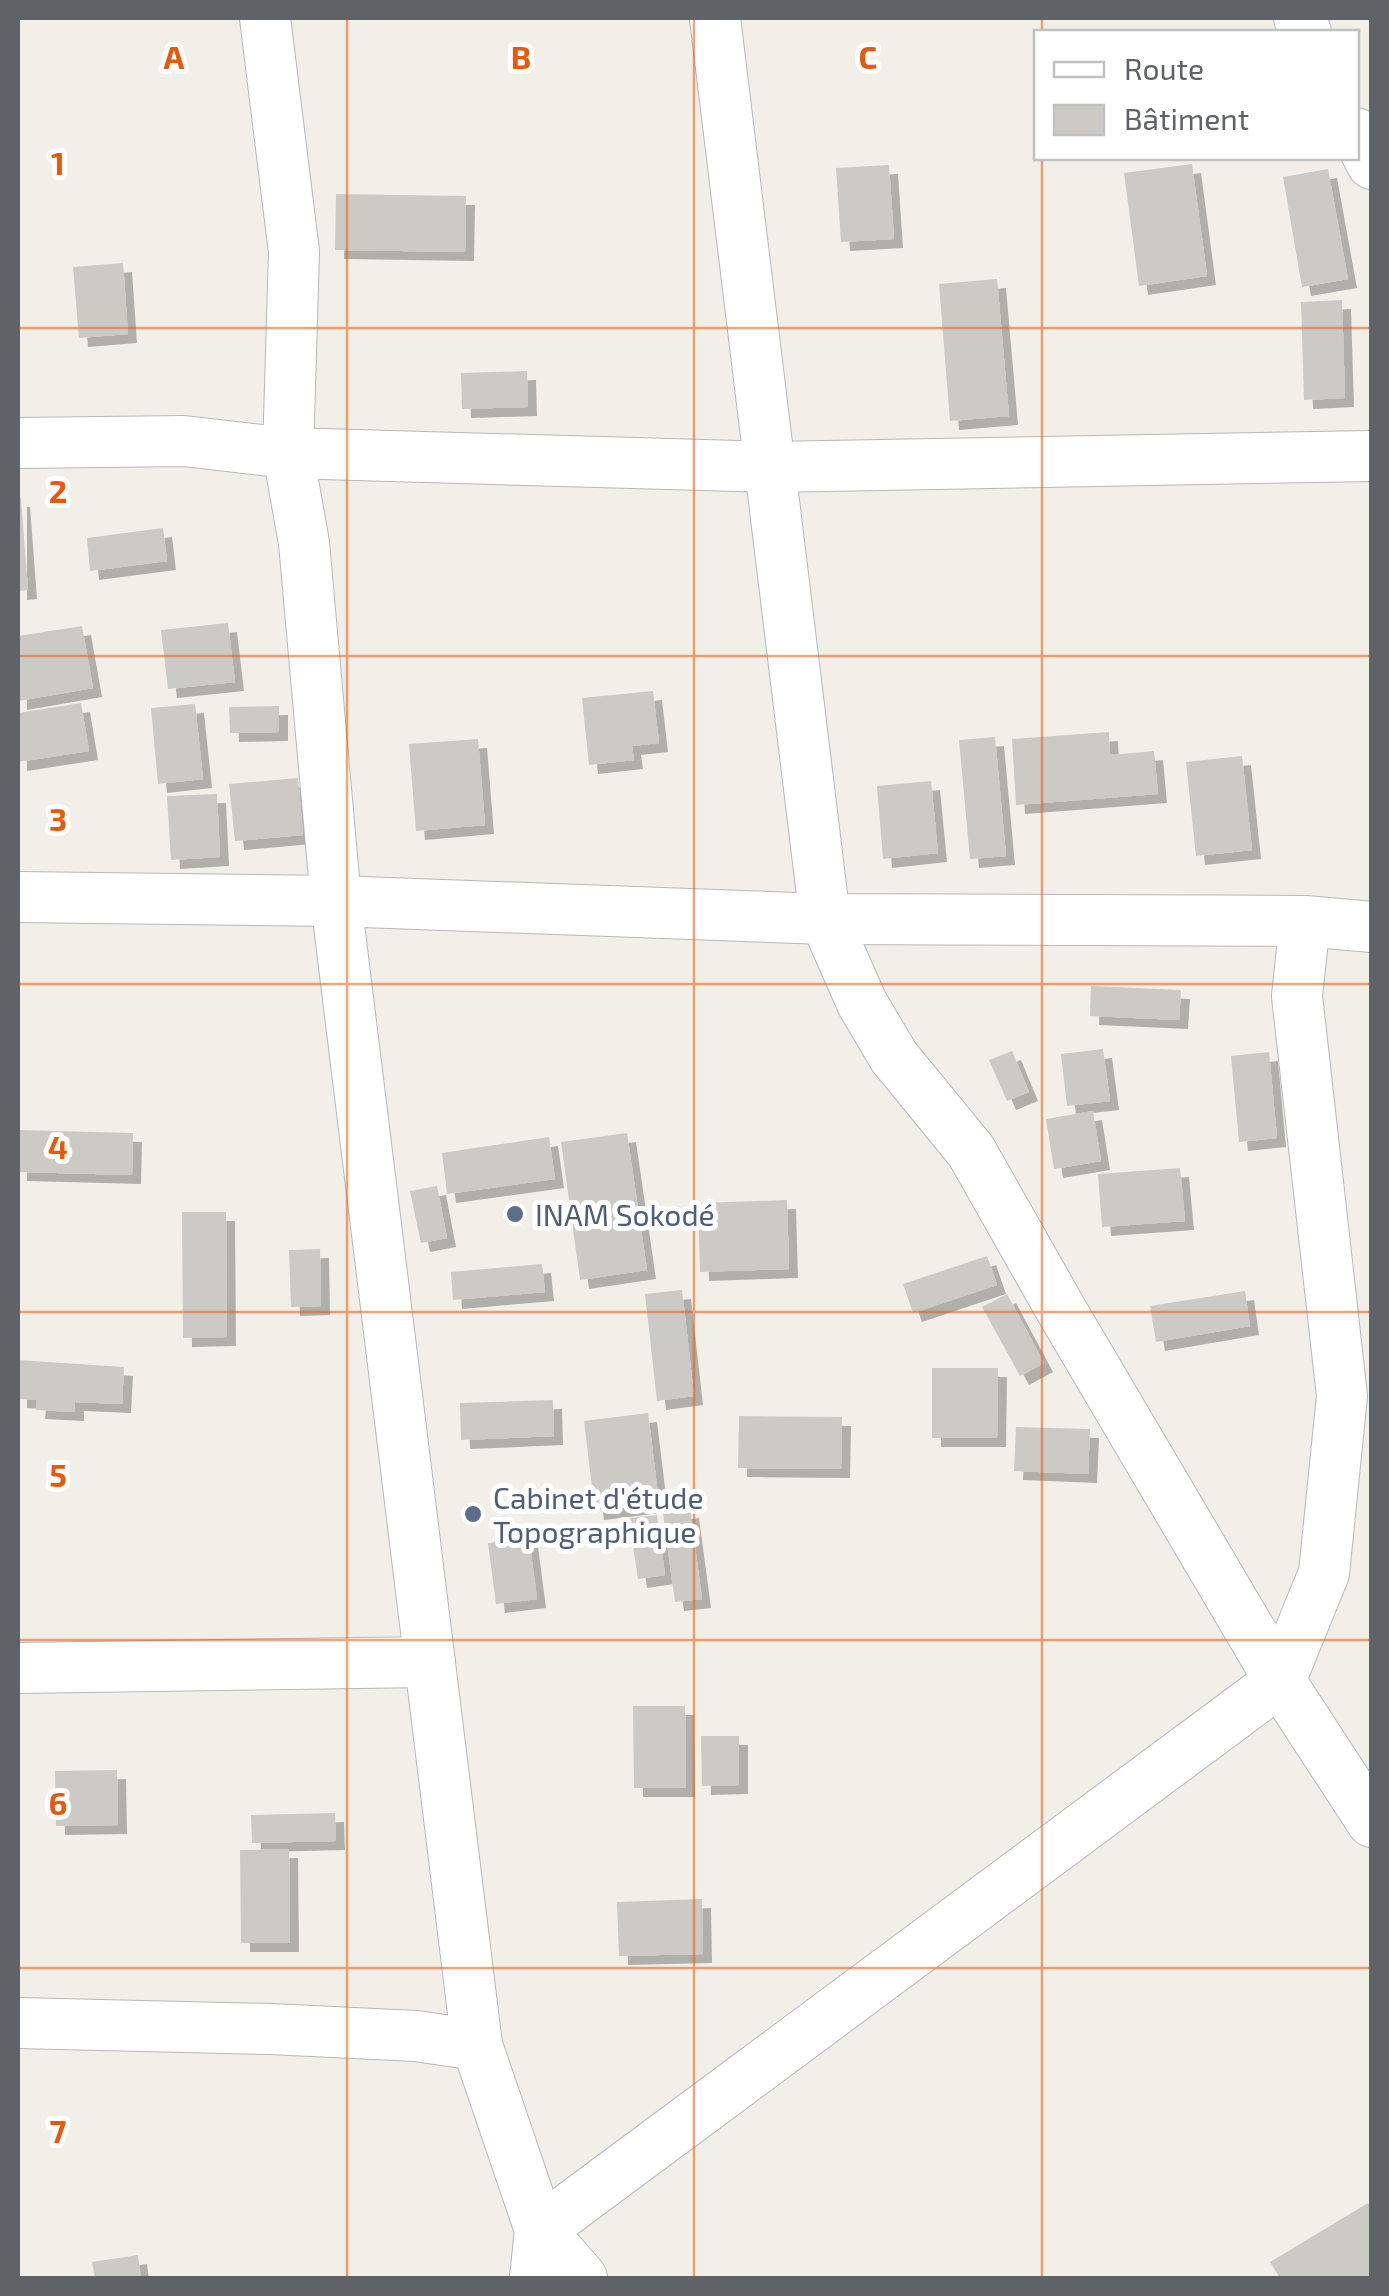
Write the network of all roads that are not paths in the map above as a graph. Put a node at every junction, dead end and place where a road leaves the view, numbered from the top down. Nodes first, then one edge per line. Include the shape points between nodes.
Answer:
1 (266, 18) edge
2 (715, 18) edge
3 (1359, 140) edge
4 (1372, 164) edge
5 (18, 442) edge
6 (288, 453) junction
7 (1372, 456) edge
8 (770, 467) junction
9 (18, 897) edge
10 (336, 901) junction
11 (826, 918) junction
12 (1306, 922) junction
13 (1372, 927) edge
14 (430, 1662) junction
15 (18, 1668) edge
16 (1280, 1680) junction
17 (1372, 1822) edge
18 (18, 2023) edge
19 (477, 2045) junction
20 (538, 2254) edge
21 (582, 2278) edge

1 - 6 street via 294,252
2 - 8 street
3 - 4 street
5 - 6 street via 184,441
6 - 8 street
6 - 10 street via 304,543
7 - 8 street
8 - 11 street
9 - 10 street
10 - 11 street
10 - 14 street
11 - 12 street
11 - 16 street via 862,1003 894,1057 971,1151
12 - 13 street
12 - 16 street via 1297,996 1342,1396 1324,1572
14 - 15 street
14 - 19 street
16 - 17 street
16 - 20 street
18 - 19 street via 270,2029
19 - 20 street
20 - 21 street

